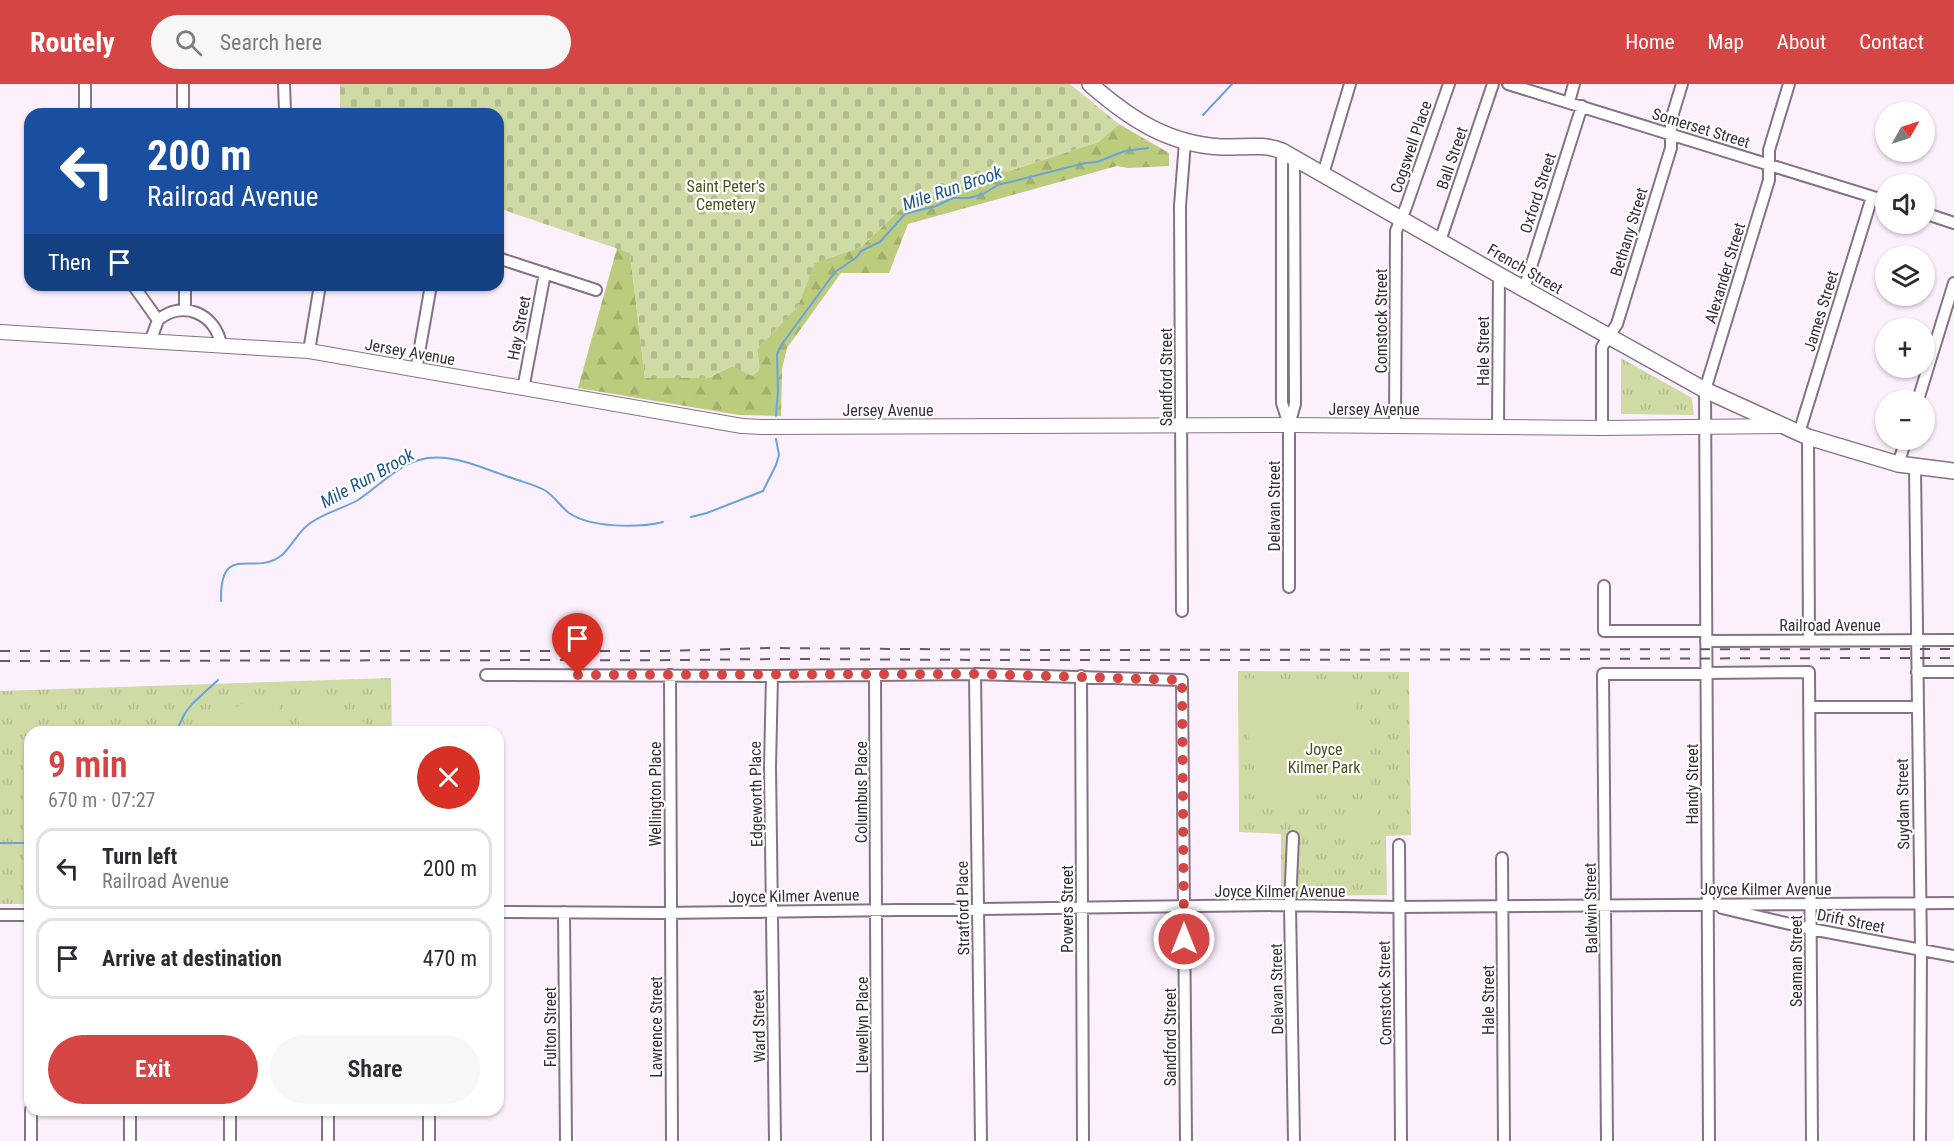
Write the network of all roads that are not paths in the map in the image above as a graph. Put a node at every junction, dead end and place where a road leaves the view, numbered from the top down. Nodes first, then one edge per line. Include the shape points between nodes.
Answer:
1 (85, 84) edge
2 (183, 84) edge
3 (1090, 84) edge
4 (1350, 84) edge
5 (1449, 84) edge
6 (1493, 84) edge
7 (1508, 84) edge
8 (1574, 84) edge
9 (1682, 84) edge
10 (1789, 84) edge
11 (284, 88) edge
12 (1569, 102) junction
13 (1582, 106) junction
14 (85, 108) edge
15 (183, 108) edge
16 (285, 108) edge
17 (1671, 134) junction
18 (1185, 142) junction
19 (1288, 154) junction
20 (1769, 164) junction
21 (1323, 174) junction
22 (1872, 197) junction
23 (1875, 198) edge
24 (1935, 217) edge
25 (1401, 219) junction
26 (1954, 223) edge
27 (1440, 241) junction
28 (504, 260) edge
29 (545, 273) junction
30 (1498, 275) junction
31 (1954, 283) edge
32 (1524, 289) junction
33 (596, 290) dead end
34 (137, 291) edge
35 (185, 291) edge
36 (319, 291) edge
37 (430, 291) edge
38 (1282, 302) junction
39 (1294, 302) junction
40 (185, 310) junction
41 (158, 320) junction
42 (0, 332) edge
43 (1608, 336) junction
44 (150, 342) junction
45 (221, 345) junction
46 (309, 351) junction
47 (416, 370) junction
48 (523, 389) junction
49 (1705, 390) junction
50 (1921, 390) edge
51 (1288, 425) junction
52 (1181, 426) junction
53 (1395, 426) junction
54 (1705, 426) junction
55 (1783, 426) junction
56 (1498, 427) junction
57 (1602, 428) junction
58 (1803, 435) junction
59 (1903, 450) edge
60 (1898, 464) junction
61 (1915, 467) junction
62 (1954, 471) edge
63 (1604, 586) dead end
64 (1289, 587) dead end
65 (1182, 611) dead end
66 (1706, 636) junction
67 (1809, 640) junction
68 (1917, 640) junction
69 (1954, 640) edge
70 (1706, 672) junction
71 (1917, 672) junction
72 (1954, 672) edge
73 (975, 674) junction
74 (486, 675) dead end
75 (670, 675) junction
76 (875, 675) junction
77 (772, 676) junction
78 (1081, 676) junction
79 (1809, 707) junction
80 (1916, 707) junction
81 (1293, 837) dead end
82 (1399, 845) dead end
83 (1502, 858) dead end
84 (1919, 903) junction
85 (1954, 903) edge
86 (1707, 904) junction
87 (1811, 904) junction
88 (1290, 905) junction
89 (1606, 905) junction
90 (1184, 906) junction
91 (1502, 906) junction
92 (1399, 907) junction
93 (1082, 908) junction
94 (978, 909) junction
95 (876, 910) junction
96 (773, 911) junction
97 (504, 912) edge
98 (564, 912) junction
99 (671, 912) junction
100 (0, 915) edge
101 (24, 915) edge
102 (1811, 929) junction
103 (1920, 951) junction
104 (1954, 956) edge
105 (31, 1116) edge
106 (130, 1116) edge
107 (230, 1116) edge
108 (328, 1116) edge
109 (429, 1116) edge
110 (32, 1141) edge
111 (130, 1141) edge
112 (230, 1141) edge
113 (328, 1141) edge
114 (429, 1141) edge
115 (566, 1141) edge
116 (672, 1141) edge
117 (776, 1141) edge
118 (877, 1141) edge
119 (981, 1141) edge
120 (1083, 1141) edge
121 (1186, 1141) edge
122 (1294, 1141) edge
123 (1401, 1141) edge
124 (1504, 1141) edge
125 (1607, 1141) edge
126 (1709, 1141) edge
127 (1812, 1141) edge
128 (1920, 1141) edge

1 - 14 street
2 - 15 street
3 - 18 main road, French Street via 1143,124
4 - 21 street
5 - 25 street, Cogswell Place
6 - 27 street, Ball Street
7 - 12 street, Somerset Street
8 - 12 street
9 - 17 street, Bethany Street via 1671,120
10 - 20 street, Alexander Street via 1769,150
11 - 16 street
12 - 13 street, Somerset Street
13 - 17 street, Somerset Street
13 - 32 street, Oxford Street
17 - 20 street, Somerset Street
17 - 43 street, Bethany Street via 1671,148 1617,324
18 - 19 main road, French Street via 1229,148 1272,147
18 - 52 street, Sandford Street via 1180,206
19 - 21 main road, French Street
19 - 38 street, Delavan Street
19 - 39 street, Delavan Street
20 - 22 street, Somerset Street
20 - 49 street, Alexander Street via 1769,180
21 - 25 main road, French Street
22 - 23 street, Somerset Street
22 - 58 street, James Street
24 - 26 street
25 - 27 main road, French Street
25 - 53 street, Comstock Street via 1396,231
27 - 30 main road, French Street
28 - 29 street
29 - 33 street
29 - 48 street, Hay Street
30 - 32 main road, French Street
30 - 56 street, Hale Street
31 - 50 street
32 - 43 main road, French Street
34 - 41 street
35 - 40 street
36 - 46 street
37 - 47 street
38 - 39 street
38 - 51 street, Delavan Street via 1282,403
39 - 51 street, Delavan Street via 1295,404
40 - 41 street
40 - 45 street via 208,319 218,332
41 - 44 street
42 - 44 street, Jersey Avenue
43 - 49 main road, French Street
43 - 57 street via 1602,347
44 - 45 street, Jersey Avenue
45 - 46 street, Jersey Avenue
46 - 47 street, Jersey Avenue
47 - 48 street, Jersey Avenue
48 - 52 street, Jersey Avenue via 742,426
49 - 54 street, Alexander Street
49 - 55 main road, French Street
51 - 52 street, Jersey Avenue
51 - 53 street, Jersey Avenue
51 - 64 street, Delavan Street
52 - 65 street, Sandford Street
53 - 56 street, Jersey Avenue
54 - 55 street, Jersey Avenue
54 - 57 street, Jersey Avenue
54 - 66 street, Handy Street
55 - 58 main road, French Street
56 - 57 street, Jersey Avenue
58 - 60 main road, French Street
58 - 67 street
59 - 60 street
60 - 61 main road, French Street
61 - 62 main road, French Street
61 - 68 street, Suydam Street
63 - 66 street, Railroad Avenue via 1604,632
66 - 67 street, Railroad Avenue
66 - 70 street, Handy Street
67 - 68 street, Railroad Avenue
68 - 69 street, Railroad Avenue
68 - 71 street, Suydam Street
70 - 79 street, Seaman Street via 1809,672
70 - 86 street, Handy Street
70 - 89 street, Baldwin Street via 1603,674
71 - 72 street
71 - 80 street, Suydam Street
73 - 76 street
73 - 78 street
73 - 94 street, Stratford Place
74 - 75 street
75 - 77 street
75 - 99 street, Wellington Place
76 - 77 street
76 - 95 street, Columbus Place
77 - 96 street, Edgeworth Place
78 - 90 street, Sandford Street via 1182,680
78 - 93 street, Powers Street
79 - 80 street
79 - 87 street, Seaman Street
80 - 84 street, Suydam Street
81 - 88 street, Delavan Street
82 - 92 street, Comstock Street
83 - 91 street, Hale Street
84 - 85 street, Joyce Kilmer Avenue
84 - 87 street, Joyce Kilmer Avenue
84 - 103 street, Suydam Street
86 - 87 street, Joyce Kilmer Avenue
86 - 89 street, Joyce Kilmer Avenue
86 - 102 street, Drift Street
86 - 126 street, Handy Street
87 - 102 street, Seaman Street
88 - 90 street, Joyce Kilmer Avenue
88 - 92 street, Joyce Kilmer Avenue
88 - 122 street, Delavan Street
89 - 91 street, Joyce Kilmer Avenue
89 - 125 street, Baldwin Street
90 - 93 street, Joyce Kilmer Avenue
90 - 121 street, Sandford Street
91 - 92 street, Joyce Kilmer Avenue
91 - 124 street, Hale Street
92 - 123 street, Comstock Street
93 - 94 street, Joyce Kilmer Avenue
93 - 120 street, Powers Street
94 - 95 street, Joyce Kilmer Avenue
94 - 119 street, Stratford Place
95 - 96 street, Joyce Kilmer Avenue
95 - 118 street, Llewellyn Place
96 - 99 street, Joyce Kilmer Avenue
96 - 117 street, Ward Street
97 - 98 street, Joyce Kilmer Avenue
98 - 99 street, Joyce Kilmer Avenue
98 - 115 street, Fulton Street
99 - 116 street, Lawrence Street
100 - 101 street
102 - 103 street, Drift Street
102 - 127 street, Seaman Street
103 - 104 street, Drift Street
103 - 128 street, Suydam Street
105 - 110 street
106 - 111 street
107 - 112 street
108 - 113 street
109 - 114 street

